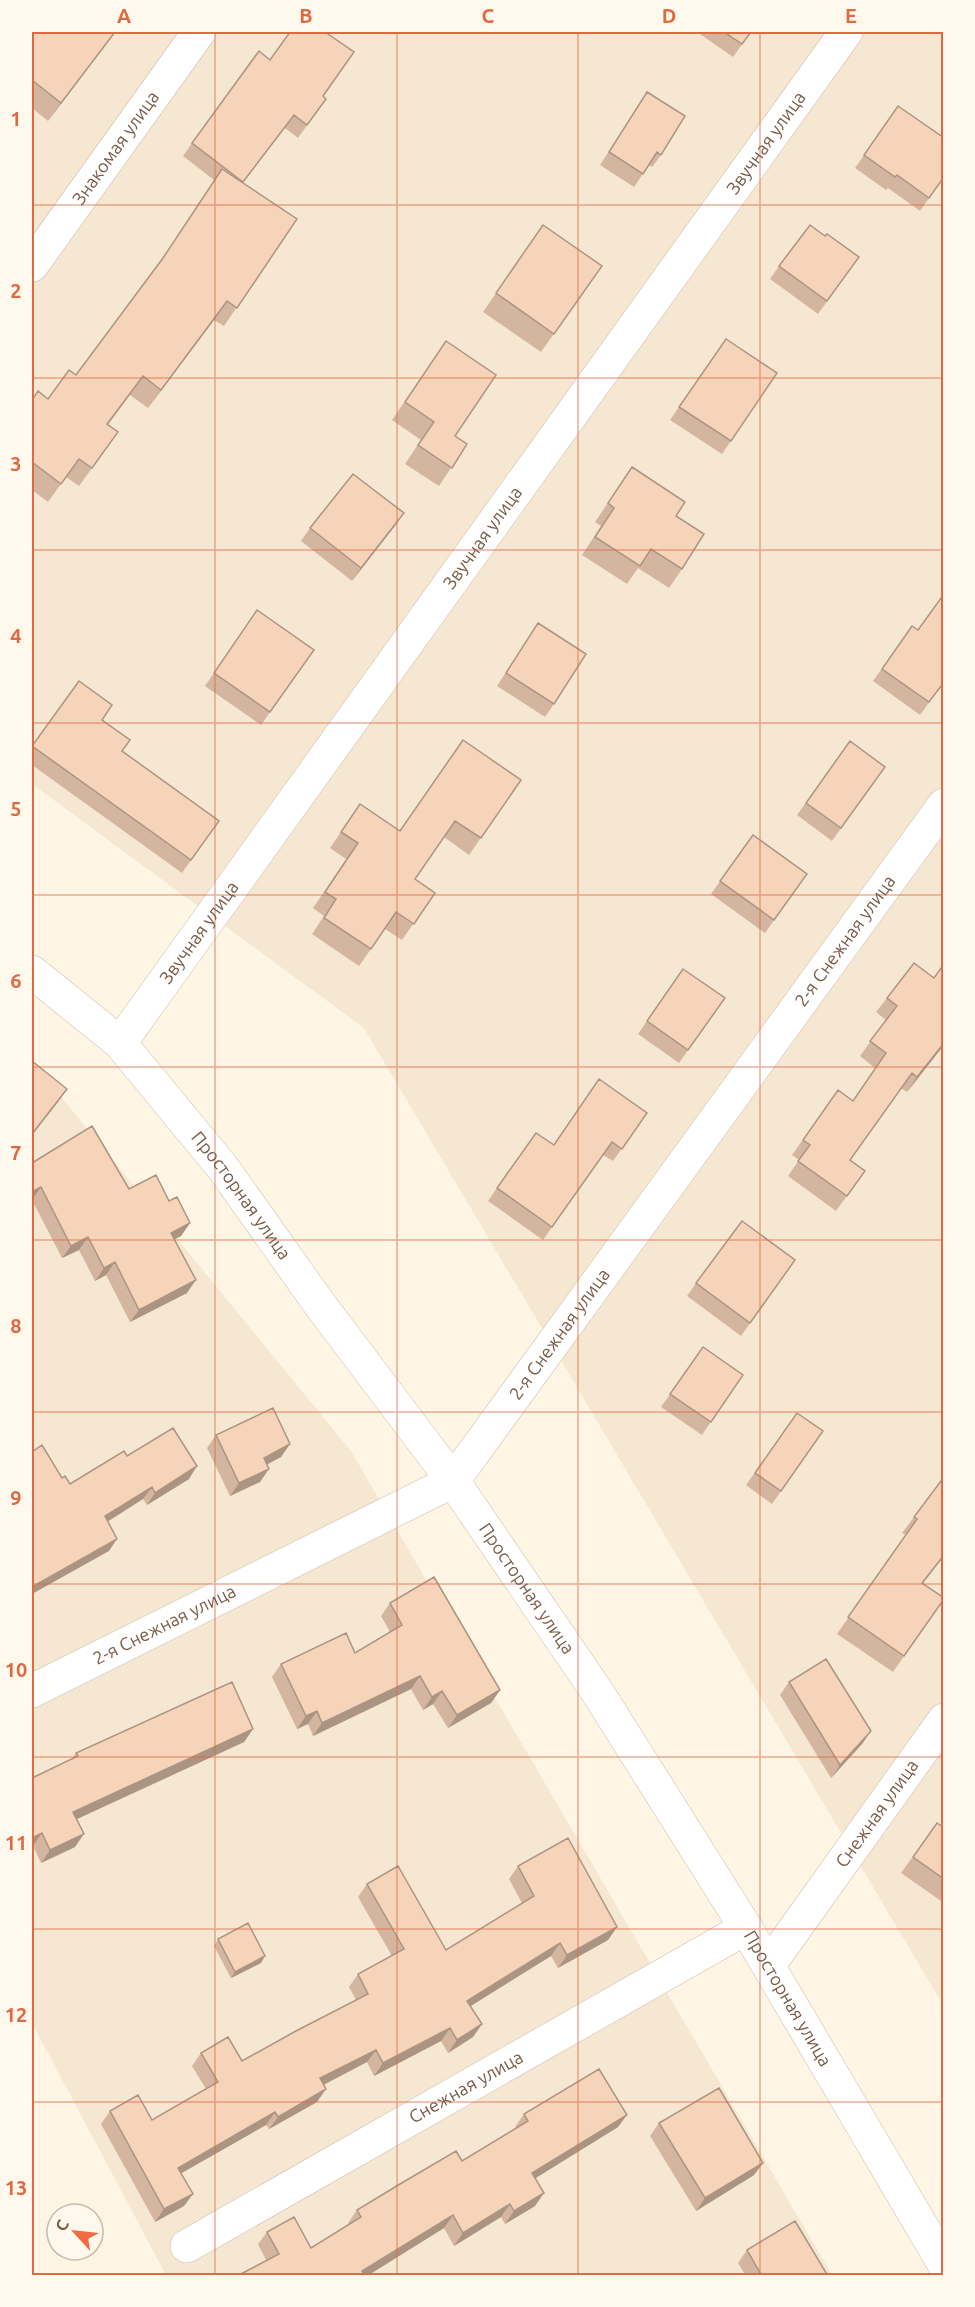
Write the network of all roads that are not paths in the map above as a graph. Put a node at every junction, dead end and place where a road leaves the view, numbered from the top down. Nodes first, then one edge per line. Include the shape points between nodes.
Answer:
1 (199, 32) edge
2 (846, 32) edge
3 (32, 265) edge
4 (944, 805) edge
5 (32, 972) edge
6 (120, 1043) junction
7 (453, 1481) junction
8 (32, 1691) edge
9 (944, 1719) edge
10 (746, 1928) junction
11 (769, 1965) junction
12 (187, 2246) dead end
13 (944, 2264) edge

1 - 3 street, Знакомая улица
2 - 6 street, Звучная улица
4 - 7 street, 2-я Снежная улица
5 - 6 street, Просторная улица
6 - 7 street, Просторная улица via 223,1168
7 - 8 street, 2-я Снежная улица
7 - 10 street, Просторная улица via 598,1693
9 - 11 street, Снежная улица
10 - 11 street, Просторная улица
10 - 12 street, Снежная улица
11 - 13 street, Просторная улица

